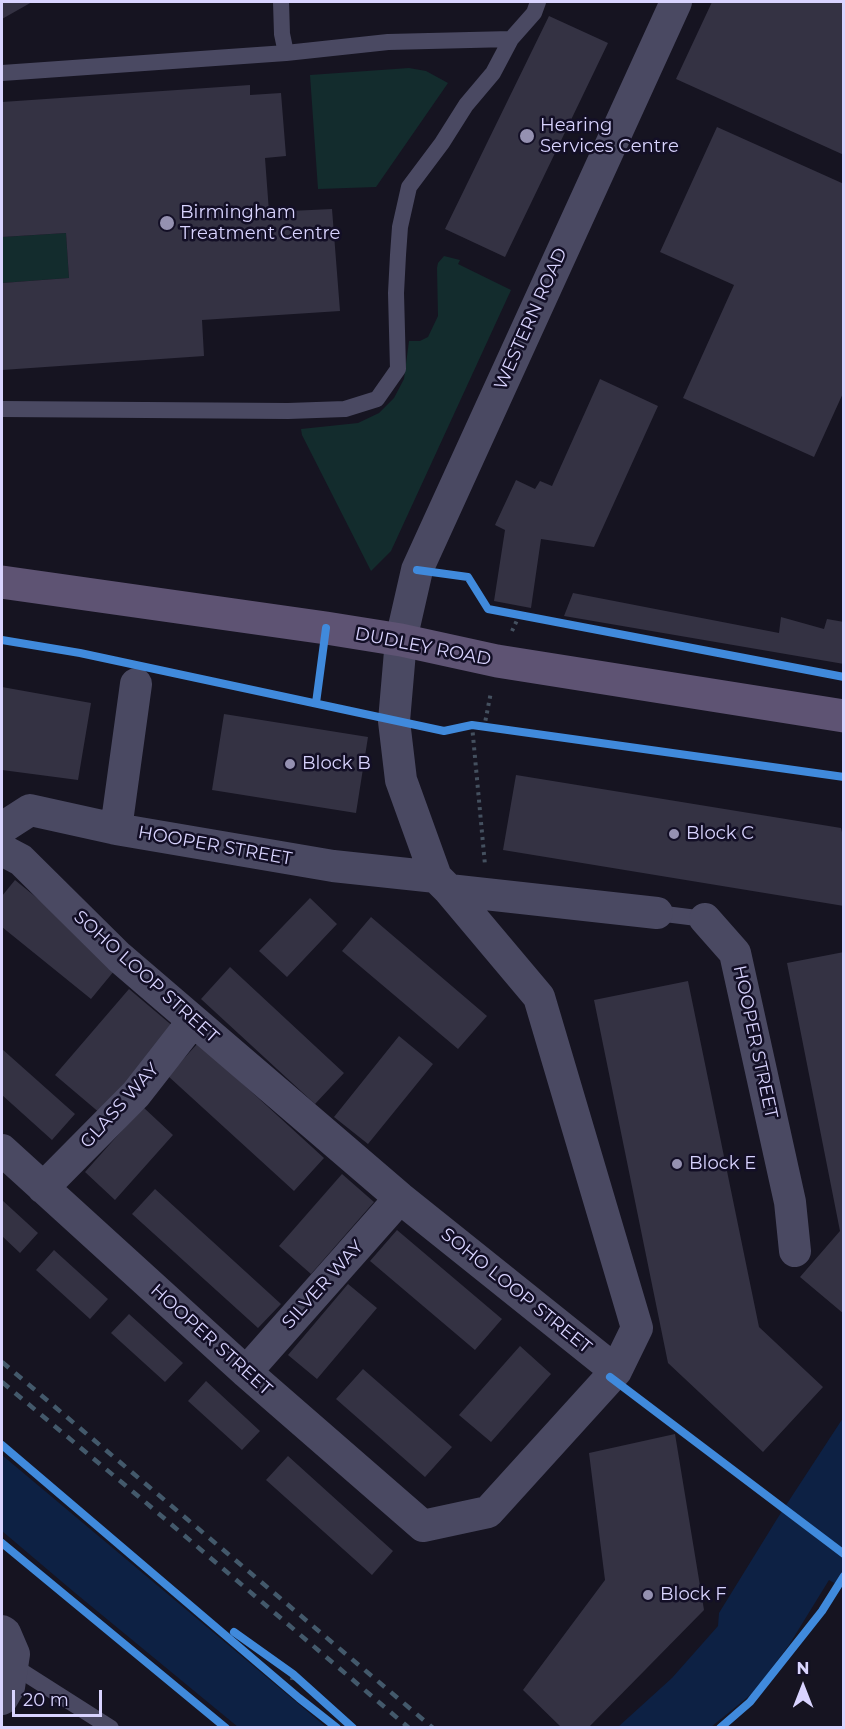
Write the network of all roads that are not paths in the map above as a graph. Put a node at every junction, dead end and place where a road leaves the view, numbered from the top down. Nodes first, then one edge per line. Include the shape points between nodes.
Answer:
1 (281, 2) edge
2 (538, 2) edge
3 (676, 2) edge
4 (511, 39) junction
5 (286, 52) junction
6 (2, 73) edge
7 (2, 410) edge
8 (2, 582) edge
9 (401, 640) junction
10 (136, 684) dead end
11 (843, 716) edge
12 (2, 828) edge
13 (116, 829) junction
14 (2, 850) edge
15 (443, 884) junction
16 (657, 913) joint
17 (705, 919) joint
18 (193, 1021) junction
19 (2, 1150) edge
20 (43, 1188) junction
21 (400, 1198) junction
22 (795, 1251) dead end
23 (616, 1371) junction
24 (246, 1372) junction
25 (9, 1650) edge
26 (2, 1699) edge
27 (111, 1728) edge

1 - 5 lane
2 - 4 lane via 534,13
3 - 9 street, WESTERN ROAD via 417,570
4 - 5 lane via 388,42
4 - 7 lane via 493,73 410,187 398,255 398,369 377,399 345,409 288,411
5 - 6 lane
8 - 9 main road, DUDLEY ROAD
9 - 11 main road, DUDLEY ROAD via 497,662
9 - 15 street, WESTERN ROAD via 394,721 401,780
10 - 13 street
12 - 13 street, HOOPER STREET via 30,810
13 - 15 street, HOOPER STREET
14 - 18 street, SOHO LOOP STREET via 21,860 119,957
15 - 16 street, HOOPER STREET via 488,895
15 - 23 street via 539,997 638,1328
16 - 17 lane, HOOPER STREET
17 - 22 street, HOOPER STREET via 735,953 790,1202
18 - 20 street, GLASS WAY via 136,1094
18 - 21 street, SOHO LOOP STREET
19 - 20 street, HOOPER STREET
20 - 24 street, HOOPER STREET
21 - 23 street, SOHO LOOP STREET
21 - 24 street, SILVER WAY
23 - 24 street, HOOPER STREET via 488,1512 423,1526
25 - 26 street via 9,1687
25 - 27 lane

